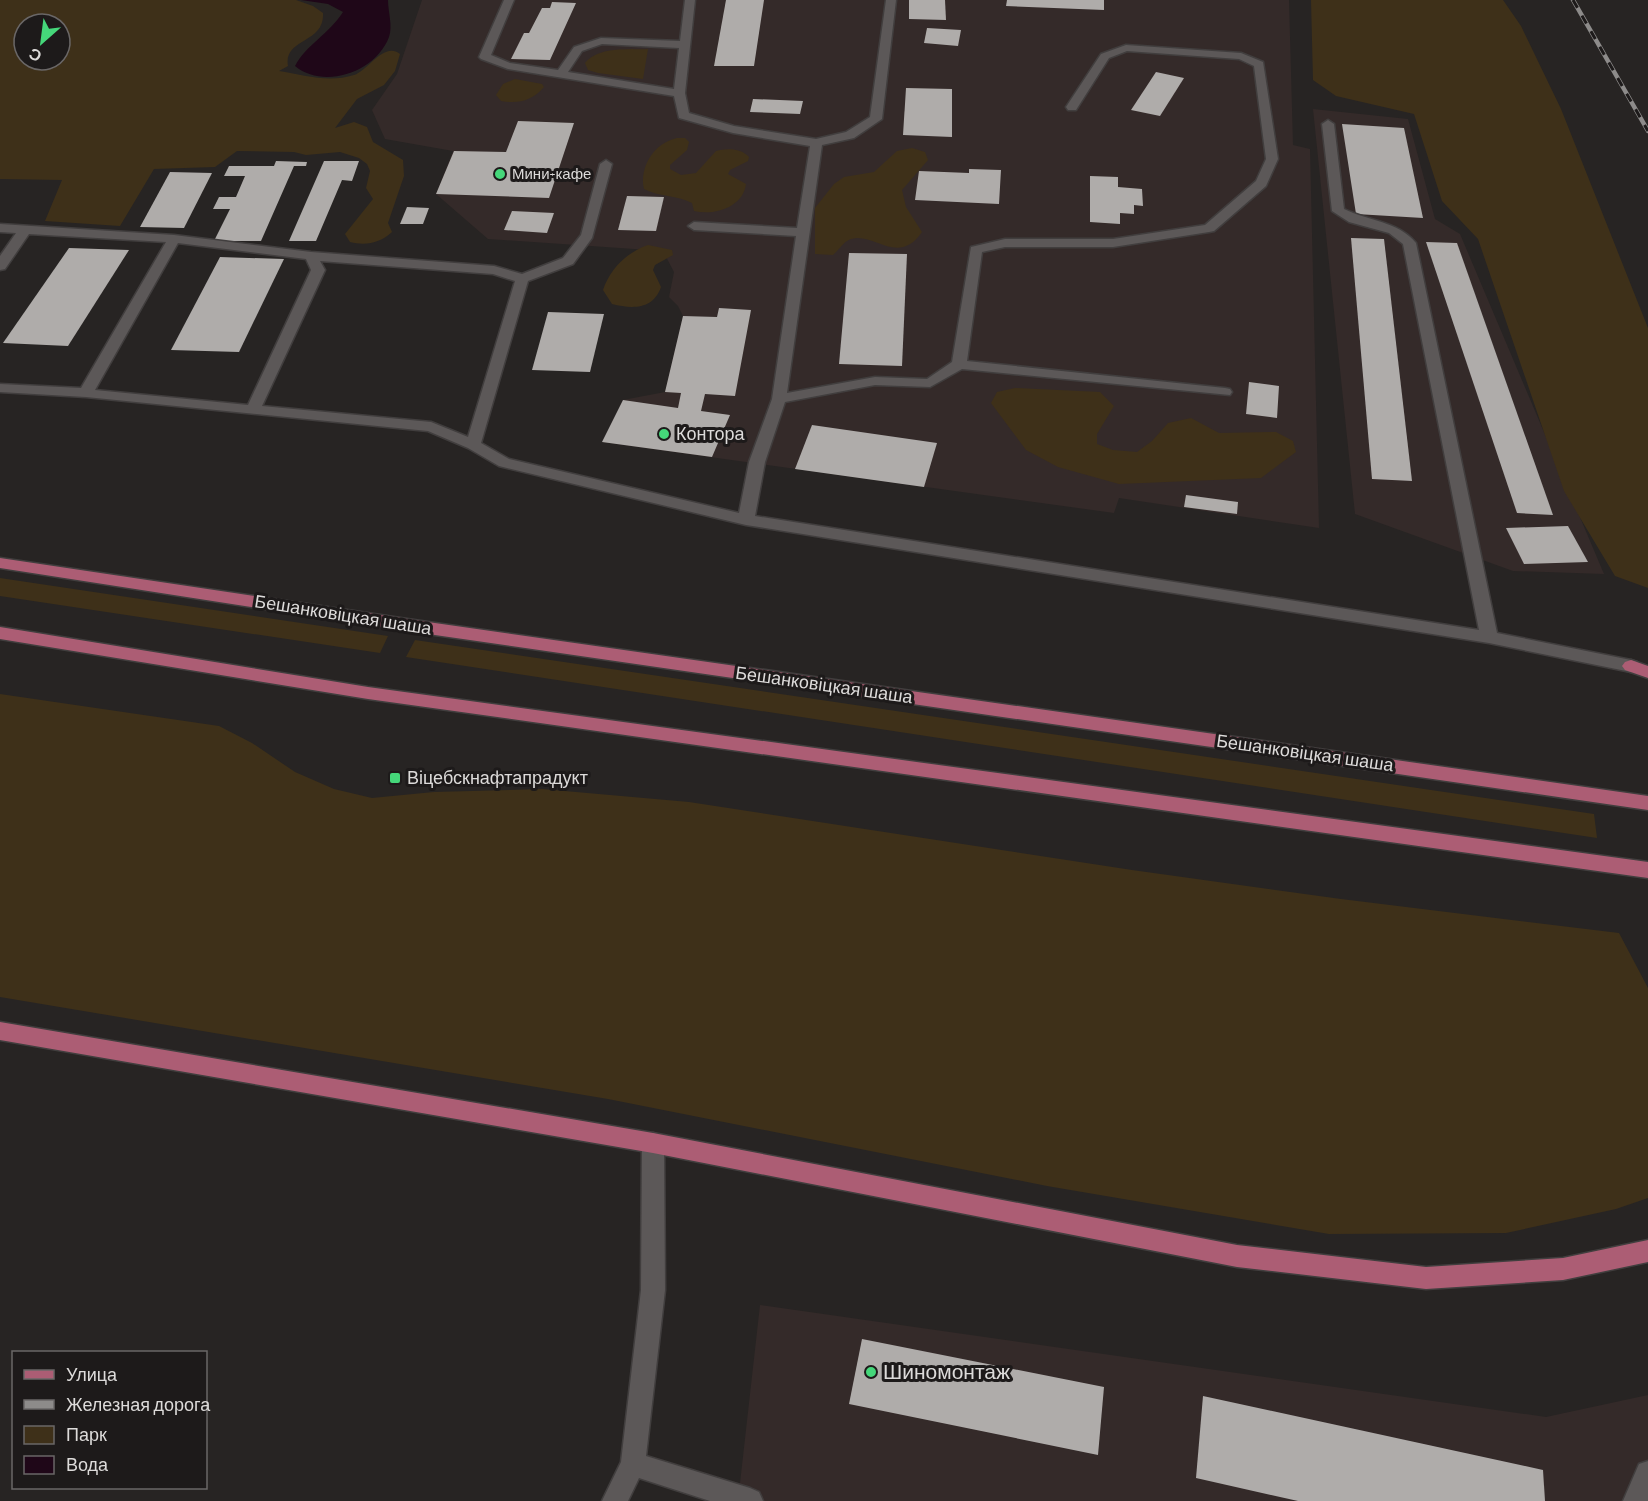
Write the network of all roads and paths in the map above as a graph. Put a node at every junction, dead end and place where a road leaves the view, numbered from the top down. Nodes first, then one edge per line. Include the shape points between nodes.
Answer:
1 (509, 0) edge
2 (690, 0) edge
3 (891, 0) edge
4 (686, 45) junction
5 (562, 73) junction
6 (680, 93) junction
7 (1072, 107) dead end
8 (1328, 124) dead end
9 (816, 143) junction
10 (606, 164) dead end
11 (694, 226) dead end
12 (0, 228) edge
13 (25, 230) junction
14 (803, 232) junction
15 (174, 239) junction
16 (311, 256) junction
17 (0, 266) edge
18 (522, 279) junction
19 (959, 364) junction
20 (0, 388) edge
21 (1224, 392) dead end
22 (86, 393) junction
23 (779, 399) junction
24 (253, 410) junction
25 (473, 445) junction
26 (746, 520) junction
27 (0, 563) edge
28 (0, 633) edge
29 (1489, 637) junction
30 (1631, 666) joint
31 (1648, 672) edge
32 (1648, 803) edge
33 (1643, 869) edge
34 (0, 1031) edge
35 (653, 1143) junction
36 (1648, 1251) edge
37 (633, 1464) junction
38 (1648, 1473) edge
39 (615, 1501) edge
40 (750, 1501) edge
41 (1636, 1501) edge

1 - 5 street via 484,57 507,66
2 - 4 street
3 - 9 street via 876,119 850,135
4 - 5 street via 602,41 578,49
4 - 6 street
5 - 6 street
6 - 9 street via 682,115 733,129
7 - 19 street via 1105,56 1126,48 1241,56 1259,64 1272,159 1262,183 1209,228 1113,243 1005,243 976,250
8 - 29 street via 1338,211 1394,230 1409,243
9 - 14 street
10 - 18 street via 587,235 568,261
11 - 14 street
12 - 13 street
13 - 15 street
13 - 17 street
14 - 23 street
15 - 16 street
15 - 22 street
16 - 18 street via 494,270
16 - 24 street via 318,270
18 - 25 street
19 - 21 street
19 - 23 street via 930,383 875,381
20 - 22 street
22 - 24 street
23 - 26 street via 757,462
24 - 25 street via 430,427
25 - 26 street via 504,462
26 - 29 street
27 - 32 main road, Бешанковіцкая шаша
28 - 33 main road via 368,693
29 - 30 street
30 - 31 main road
34 - 35 main road
35 - 36 main road via 1237,1256 1426,1278 1563,1269
35 - 37 street via 653,1290
37 - 39 street
37 - 40 street
38 - 41 street

